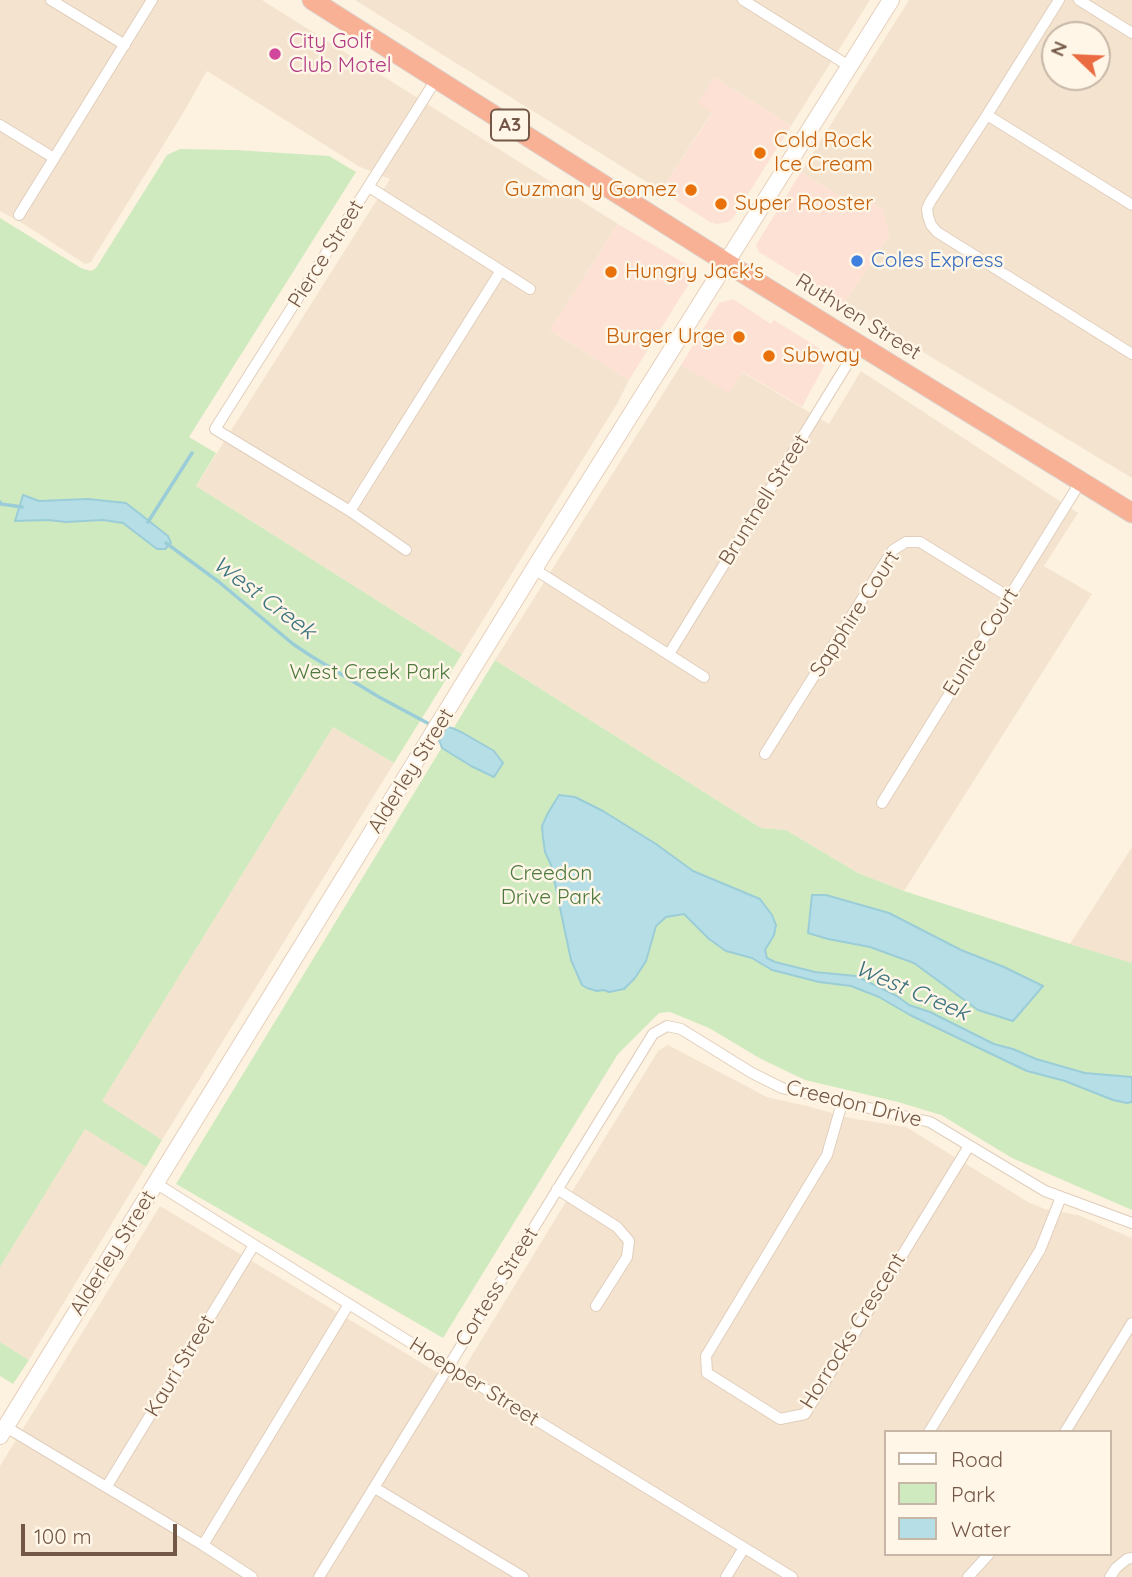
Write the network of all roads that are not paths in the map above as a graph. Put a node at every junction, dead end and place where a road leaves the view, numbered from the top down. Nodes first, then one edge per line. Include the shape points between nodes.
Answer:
1 (51, 0) edge
2 (152, 0) edge
3 (312, 0) edge
4 (743, 0) edge
5 (891, 0) edge
6 (1059, 0) edge
7 (1079, 0) edge
8 (1132, 33) edge
9 (125, 45) junction
10 (849, 66) junction
11 (437, 78) junction
12 (987, 115) junction
13 (0, 125) edge
14 (54, 158) junction
15 (369, 187) junction
16 (1132, 205) edge
17 (19, 215) dead end
18 (726, 262) junction
19 (500, 272) junction
20 (530, 289) dead end
21 (859, 345) junction
22 (1132, 354) edge
23 (1081, 481) junction
24 (350, 511) junction
25 (1132, 513) edge
26 (406, 550) dead end
27 (534, 569) junction
28 (1009, 597) junction
29 (669, 654) junction
30 (704, 677) dead end
31 (765, 754) dead end
32 (882, 803) dead end
33 (653, 1034) joint
34 (842, 1103) junction
35 (969, 1146) junction
36 (157, 1184) junction
37 (557, 1189) junction
38 (1061, 1197) junction
39 (1132, 1223) edge
40 (254, 1245) junction
41 (349, 1304) junction
42 (596, 1307) dead end
43 (1132, 1324) edge
44 (448, 1366) junction
45 (930, 1430) edge
46 (1066, 1430) edge
47 (3, 1432) edge
48 (107, 1486) junction
49 (375, 1488) junction
50 (202, 1545) junction
51 (744, 1548) junction
52 (986, 1556) edge
53 (1132, 1558) edge
54 (252, 1577) edge
55 (319, 1577) edge
56 (523, 1577) edge
57 (726, 1577) edge
58 (792, 1577) edge
59 (968, 1577) edge
60 (1110, 1577) edge

1 - 9 street
2 - 9 street
3 - 11 highway, Ruthven Street / A3
4 - 10 street
5 - 10 street, Alderley Street
6 - 12 street
7 - 8 street
9 - 14 street
10 - 18 street, Alderley Street
11 - 15 street, Pierce Street
11 - 18 highway, Ruthven Street / A3
12 - 16 street
12 - 22 street via 930,202 931,225
13 - 14 street
14 - 17 street
15 - 19 street
15 - 24 street, Pierce Street via 215,429
18 - 21 highway, Ruthven Street / A3
18 - 27 street, Alderley Street
19 - 20 street
19 - 24 street
21 - 23 highway, Ruthven Street / A3
21 - 29 street, Bruntnell Street
23 - 25 highway, Ruthven Street / A3
23 - 28 street, Eunice Court
24 - 26 street
27 - 29 street
27 - 36 street, Alderley Street
28 - 31 street, Sapphire Court via 920,542 906,542 893,550
28 - 32 street, Eunice Court
29 - 30 street
33 - 34 street, Creedon Drive via 667,1026 681,1029 782,1088
33 - 37 street, Cortess Street
34 - 35 street, Creedon Drive via 929,1122
34 - 35 street, Horrocks Crescent via 827,1156 706,1356 707,1373 780,1419 805,1414
35 - 38 street, Creedon Drive
36 - 40 street, Hoepper Street
36 - 47 street, Alderley Street
37 - 42 street via 617,1227 629,1241 627,1257
37 - 44 street, Cortess Street
38 - 39 street, Creedon Drive
38 - 45 street via 1040,1250
40 - 41 street, Hoepper Street
40 - 48 street, Kauri Street
41 - 44 street, Hoepper Street
41 - 50 street
43 - 46 street
44 - 49 street, Cortess Street
44 - 51 street, Hoepper Street
47 - 48 street
48 - 50 street
49 - 55 street, Cortess Street
49 - 56 street
50 - 54 street
51 - 57 street
51 - 58 street, Hoepper Street
52 - 59 street
53 - 60 street

